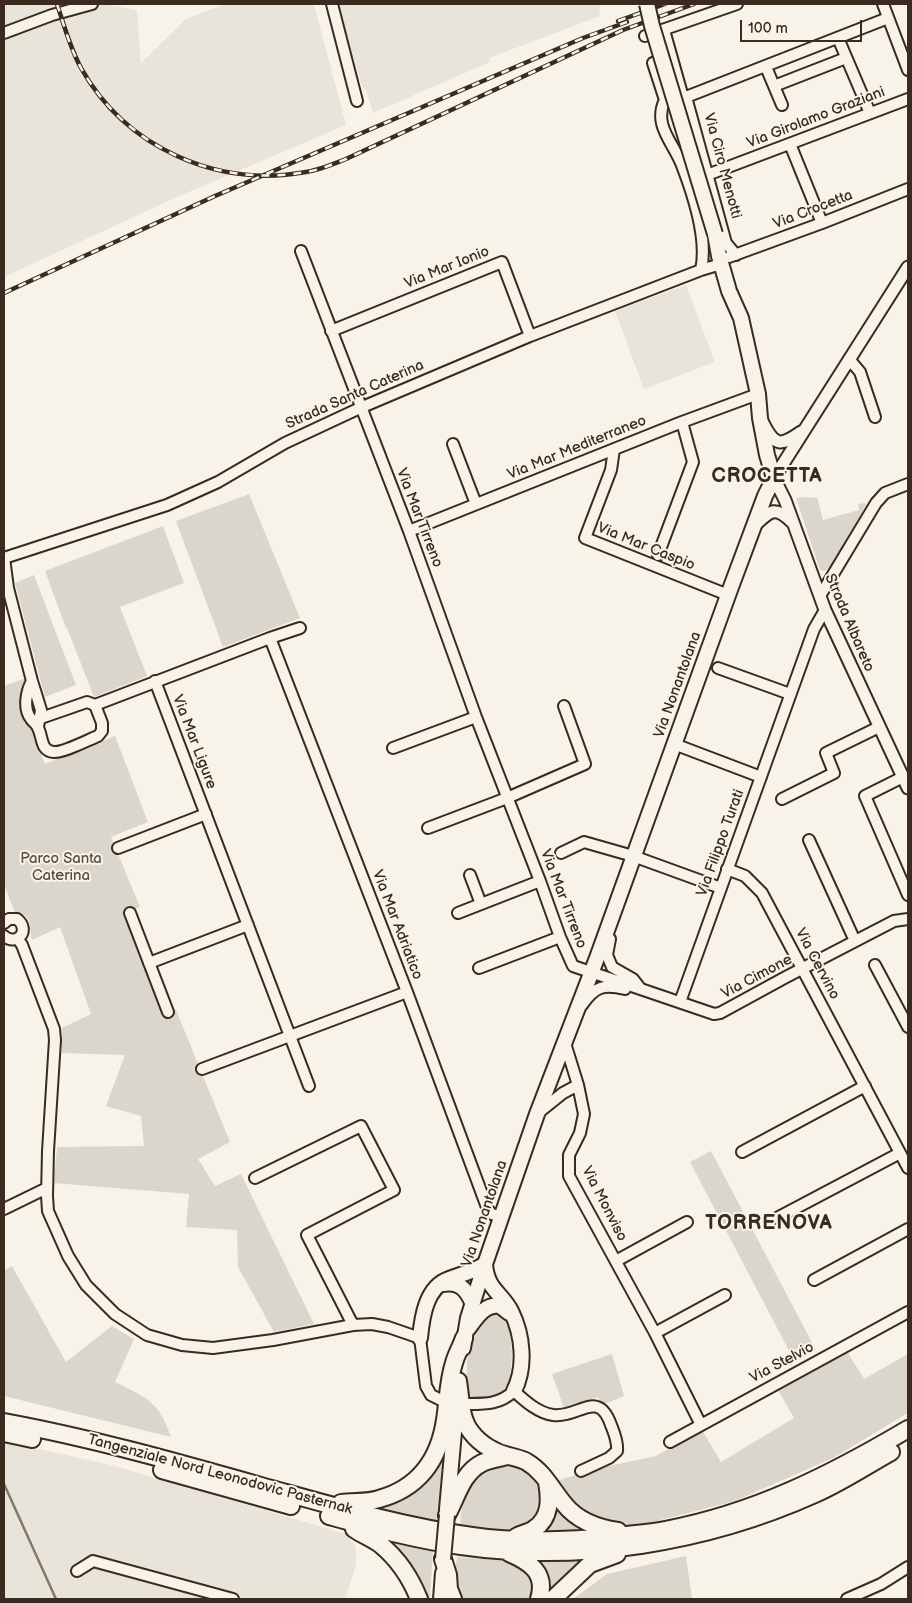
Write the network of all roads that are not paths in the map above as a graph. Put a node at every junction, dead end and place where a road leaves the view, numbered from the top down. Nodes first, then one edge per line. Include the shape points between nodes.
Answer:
1 (92, 4) edge
2 (332, 4) edge
3 (647, 4) edge
4 (737, 4) edge
5 (883, 4) edge
6 (888, 18) junction
7 (664, 30) junction
8 (4, 33) edge
9 (645, 36) dead end
10 (838, 38) junction
11 (671, 57) junction
12 (846, 58) junction
13 (766, 67) junction
14 (908, 70) edge
15 (774, 86) junction
16 (684, 95) junction
17 (908, 99) edge
18 (665, 100) junction
19 (357, 101) dead end
20 (782, 105) dead end
21 (870, 113) junction
22 (790, 144) junction
23 (707, 175) junction
24 (908, 189) edge
25 (822, 224) junction
26 (301, 251) dead end
27 (729, 259) junction
28 (908, 267) edge
29 (701, 270) junction
30 (330, 332) junction
31 (530, 336) junction
32 (849, 359) junction
33 (758, 394) junction
34 (360, 408) junction
35 (875, 417) dead end
36 (760, 418) junction
37 (682, 422) junction
38 (805, 430) junction
39 (453, 444) dead end
40 (614, 449) junction
41 (774, 478) junction
42 (908, 484) edge
43 (476, 504) junction
44 (793, 523) junction
45 (754, 526) junction
46 (409, 531) junction
47 (658, 556) dead end
48 (4, 558) edge
49 (728, 595) junction
50 (820, 596) junction
51 (825, 610) junction
52 (300, 628) dead end
53 (270, 638) junction
54 (718, 668) dead end
55 (32, 681) junction
56 (155, 681) junction
57 (790, 694) junction
58 (95, 705) junction
59 (564, 706) dead end
60 (476, 717) junction
61 (40, 723) junction
62 (879, 727) junction
63 (674, 744) junction
64 (393, 748) dead end
65 (760, 777) junction
66 (903, 777) junction
67 (908, 788) edge
68 (507, 798) junction
69 (782, 799) dead end
70 (206, 814) junction
71 (428, 828) dead end
72 (809, 840) dead end
73 (118, 848) dead end
74 (561, 853) dead end
75 (633, 856) junction
76 (727, 869) junction
77 (470, 875) dead end
78 (540, 881) junction
79 (721, 888) junction
80 (908, 895) edge
81 (481, 904) junction
82 (130, 913) dead end
83 (458, 913) dead end
84 (908, 919) edge
85 (4, 921) edge
86 (610, 921) junction
87 (248, 925) junction
88 (4, 936) edge
89 (560, 937) junction
90 (18, 939) junction
91 (855, 942) junction
92 (149, 963) junction
93 (876, 965) dead end
94 (480, 968) dead end
95 (802, 969) junction
96 (591, 973) junction
97 (641, 989) junction
98 (407, 992) junction
99 (680, 1002) junction
100 (168, 1012) dead end
101 (574, 1017) junction
102 (908, 1027) edge
103 (290, 1036) junction
104 (565, 1043) junction
105 (202, 1069) dead end
106 (578, 1085) junction
107 (309, 1086) dead end
108 (865, 1086) junction
109 (556, 1099) junction
110 (581, 1104) junction
111 (537, 1114) junction
112 (742, 1152) dead end
113 (900, 1153) junction
114 (908, 1168) edge
115 (255, 1178) dead end
116 (47, 1188) junction
117 (4, 1209) edge
118 (501, 1217) junction
119 (777, 1218) dead end
120 (687, 1222) dead end
121 (908, 1230) edge
122 (616, 1260) junction
123 (485, 1264) junction
124 (814, 1280) dead end
125 (436, 1287) junction
126 (725, 1295) dead end
127 (472, 1302) junction
128 (908, 1312) edge
129 (513, 1317) junction
130 (353, 1325) junction
131 (655, 1332) junction
132 (464, 1336) junction
133 (420, 1338) junction
134 (458, 1382) junction
135 (514, 1391) junction
136 (445, 1402) dead end
137 (469, 1404) dead end
138 (4, 1422) edge
139 (701, 1425) junction
140 (908, 1429) edge
141 (4, 1433) edge
142 (670, 1442) dead end
143 (908, 1442) edge
144 (508, 1456) junction
145 (581, 1471) dead end
146 (547, 1482) junction
147 (334, 1512) junction
148 (447, 1514) junction
149 (638, 1534) junction
150 (655, 1543) junction
151 (509, 1545) junction
152 (443, 1559) junction
153 (908, 1568) edge
154 (77, 1571) dead end
155 (233, 1599) edge
156 (419, 1599) edge
157 (441, 1599) edge
158 (453, 1599) edge
159 (539, 1599) edge
160 (553, 1599) edge
161 (847, 1599) edge

1 - 8 street
2 - 19 street
3 - 27 main road, Via Ciro Menotti, bridge via 715,234
4 - 7 street
5 - 6 street
6 - 10 street
6 - 14 street
7 - 9 street
7 - 11 street, Via Ciro Menotti
10 - 12 street
10 - 13 street
11 - 16 street, Via Ciro Menotti
11 - 18 street via 653,63
12 - 15 street
12 - 21 street
13 - 15 street
13 - 16 street
15 - 20 street
16 - 18 street
16 - 23 street, Via Ciro Menotti
17 - 21 street, Via Girolamo Graziani
18 - 29 street via 660,117 668,141 682,166 698,220 703,241
21 - 22 street, Via Girolamo Graziani
22 - 23 street, Via Girolamo Graziani
22 - 25 street
23 - 27 street, Via Ciro Menotti
24 - 25 street, Via Crocetta
25 - 27 street, Via Crocetta
26 - 30 street, Via Mar Tirreno
27 - 29 street, Strada Santa Caterina
27 - 33 main road, Via Ciro Menotti via 729,291 741,318
28 - 32 street, Via Nonantolana
29 - 31 street, Strada Santa Caterina
30 - 31 street, Via Mar Ionio via 502,262
30 - 34 street, Via Mar Tirreno
31 - 34 street, Strada Santa Caterina
32 - 35 street via 860,372
32 - 38 street, Via Nonantolana
33 - 36 main road, Via Ciro Menotti
33 - 37 street, Via Mar Mediterraneo
34 - 46 street, Via Mar Tirreno
34 - 48 street, Strada Santa Caterina via 285,443 218,482 182,498
36 - 38 street, Via Ciro Menotti via 768,433 778,442 786,443
36 - 41 main road, Via Ciro Menotti
37 - 40 street, Via Mar Mediterraneo
37 - 47 street via 694,462
38 - 41 street, Via Nonantolana
39 - 43 street
40 - 43 street, Via Mar Mediterraneo
40 - 49 street, Via Mar Caspio via 611,470 585,538
41 - 44 street, Strada Albareto
41 - 45 main road, Via Nonantolana
42 - 50 street via 885,493 876,503
43 - 46 street, Via Mar Mediterraneo
44 - 45 street via 784,513 775,510
44 - 50 street, Strada Albareto
45 - 49 main road, Via Nonantolana
46 - 60 street, Via Mar Tirreno
48 - 55 street via 8,588
49 - 63 main road, Via Nonantolana
50 - 51 street, Strada Albareto
51 - 57 street, Via Filippo Turati via 814,629
51 - 62 street, Strada Albareto
52 - 53 street
53 - 56 street
53 - 98 street, Via Mar Adriatico
54 - 57 street
55 - 61 street via 40,704
55 - 61 street via 26,711 30,719
56 - 58 street
56 - 70 street, Via Mar Ligure
57 - 65 street, Via Filippo Turati
58 - 61 street via 87,702
58 - 61 street via 102,731 98,736 57,753 43,747
59 - 68 street via 585,764
60 - 64 street
60 - 68 street, Via Mar Tirreno
62 - 66 street, Strada Albareto
62 - 69 street via 826,753 834,773
63 - 65 street
63 - 75 main road, Via Nonantolana
65 - 76 street, Via Filippo Turati
66 - 67 street, Strada Albareto
66 - 80 street via 865,796
68 - 71 street
68 - 78 street, Via Mar Tirreno
70 - 73 street
70 - 87 street, Via Mar Ligure
72 - 91 street
74 - 75 street via 584,842
75 - 79 street
75 - 86 main road, Via Nonantolana
76 - 79 street, Via Filippo Turati
76 - 95 street, Via Cervino via 745,876 762,892
77 - 81 street
78 - 81 street
78 - 89 street, Via Mar Tirreno
79 - 99 street, Via Filippo Turati
81 - 83 street
82 - 92 street
84 - 91 street, Via Cimone via 894,921
85 - 90 street via 13,919 20,922 23,930
86 - 96 main road, Via Nonantolana
86 - 97 street, Via Cimone via 609,963 633,979
87 - 92 street
87 - 103 street, Via Mar Ligure
88 - 90 street
89 - 94 street
89 - 96 street, Via Mar Tirreno via 573,966
90 - 116 street via 55,1034
91 - 95 street, Via Cimone
92 - 100 street
93 - 102 street
95 - 99 street, Via Cimone via 720,1013 704,1012
95 - 108 street, Via Cervino
96 - 97 street, Via Cimone
96 - 101 main road, Via Nonantolana
97 - 99 street, Via Cimone
97 - 101 street, Via Cimone via 602,987 591,994
98 - 103 street
98 - 118 street, Via Mar Adriatico via 488,1210
101 - 104 main road, Via Nonantolana
103 - 105 street
103 - 107 street, Via Mar Ligure
104 - 106 street, Via Monviso
104 - 111 main road, Via Nonantolana
106 - 109 street
106 - 110 street, Via Monviso
108 - 112 street
108 - 113 street, Via Cervino
109 - 110 street via 571,1098
109 - 111 street
110 - 122 street, Via Monviso via 584,1114 569,1155 569,1176
111 - 118 main road, Via Nonantolana
113 - 114 street, Via Cervino
113 - 119 street
115 - 130 street via 361,1126 394,1190 307,1235
116 - 117 street
116 - 130 street via 48,1211 68,1256 86,1285 114,1314 147,1335 182,1345 213,1348
118 - 123 main road, Via Nonantolana
120 - 122 street, Via Monviso
121 - 124 street
122 - 131 street, Via Monviso
123 - 125 main road
123 - 127 main road, Via Nonantolana
123 - 129 main road via 488,1282
125 - 127 main road via 448,1283 459,1285
125 - 133 main road via 424,1314
126 - 131 street
127 - 132 main road, Via Nonantolana
128 - 139 street, Via Stelvio
129 - 132 main road via 500,1306 491,1306 478,1316
129 - 135 main road via 520,1337 521,1364 521,1374
130 - 133 street via 378,1325
131 - 139 street, Via Monviso
132 - 134 main road, Via Nonantolana
132 - 147 highway via 454,1363 445,1422 431,1463 407,1487
133 - 136 street via 426,1386 431,1395
134 - 144 highway via 462,1414 469,1430 484,1445
134 - 148 main road, Via Nonantolana
135 - 137 street via 497,1403
135 - 145 street via 548,1415 566,1414 595,1405 608,1415 618,1444 617,1451
138 - 147 highway, Tangenziale Nord Leonodovic Pasternak via 113,1445
139 - 142 street, Via Stelvio
140 - 149 highway via 834,1471 763,1502 692,1524
141 - 147 highway, Tangenziale Nord Leonodovic Pasternak via 114,1456
143 - 150 highway via 841,1481 776,1510 731,1526
144 - 146 highway via 526,1461
144 - 148 highway via 486,1461 472,1470 460,1485
146 - 149 highway via 565,1505 585,1521 611,1530
146 - 151 highway via 549,1505 540,1525 522,1533
147 - 151 highway, Tangenziale Nord Leonodovic Pasternak
147 - 151 highway, Tangenziale Nord Leonodovic Pasternak via 414,1538 461,1546
147 - 156 highway via 396,1560
148 - 152 main road, Via Nonantolana, bridge
149 - 151 highway
150 - 151 highway via 590,1550
150 - 160 highway via 590,1564
151 - 159 highway via 535,1570 542,1590
152 - 157 main road, Via Nonantolana
152 - 158 highway
153 - 161 street
154 - 155 street via 93,1561

